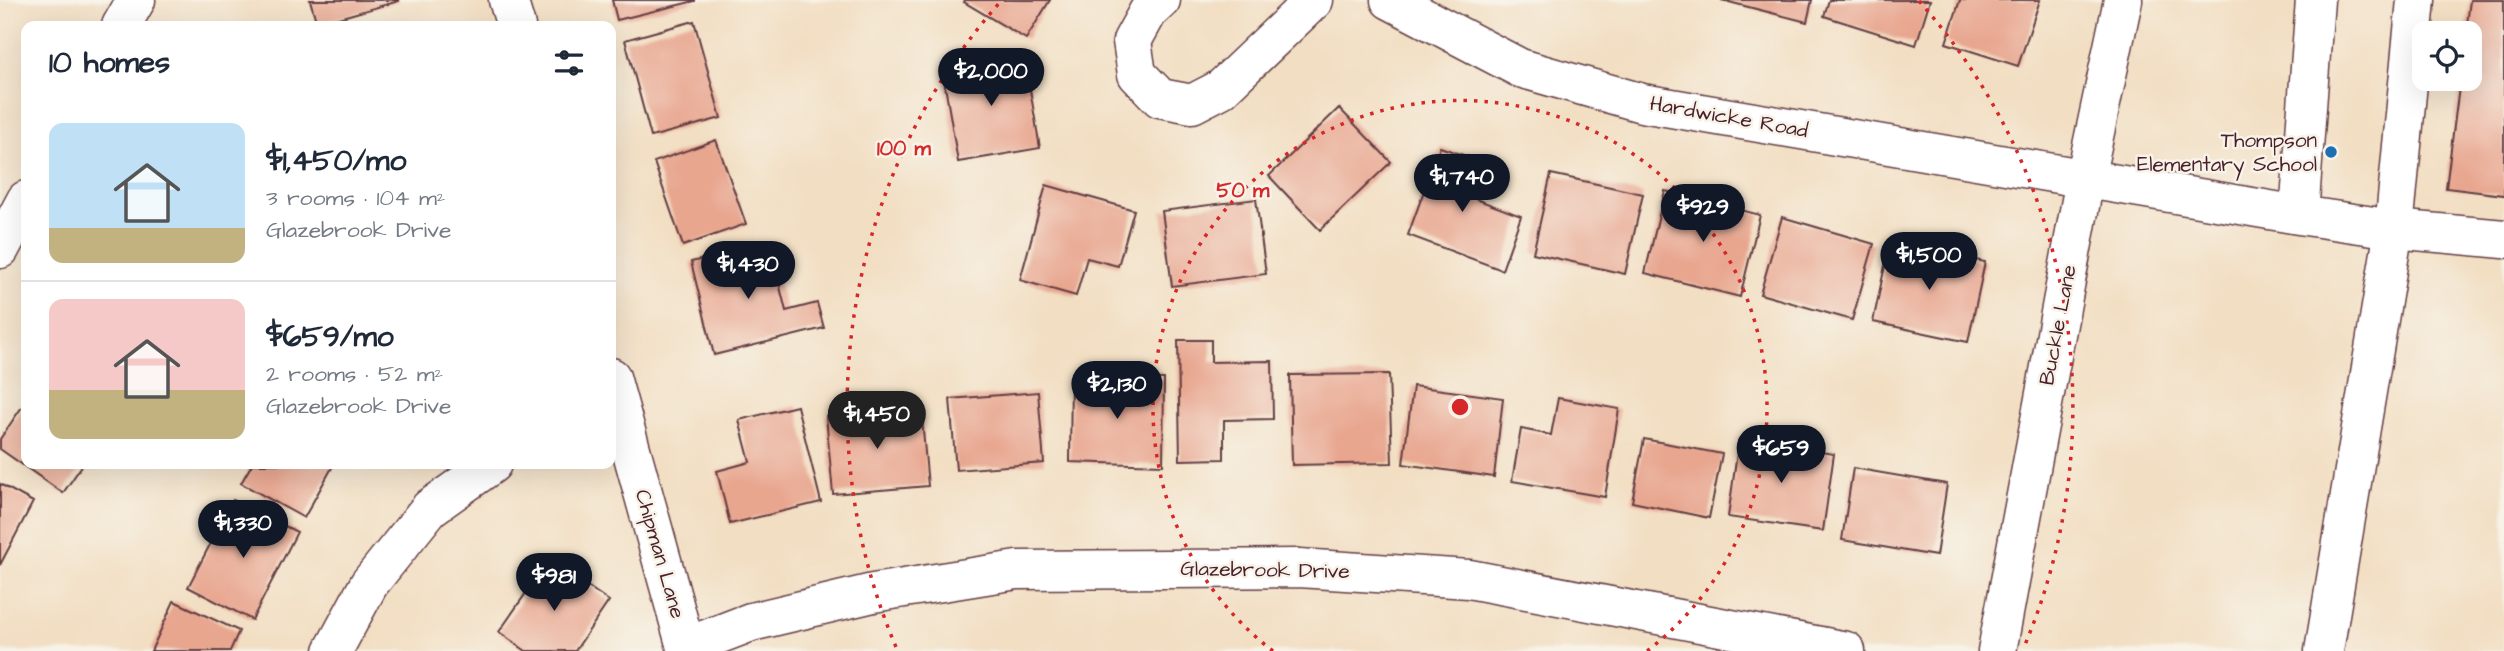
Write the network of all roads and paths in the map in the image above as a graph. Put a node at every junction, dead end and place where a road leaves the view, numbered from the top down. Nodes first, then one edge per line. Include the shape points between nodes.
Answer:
1 (136, 0) edge
2 (509, 0) edge
3 (1161, 0) edge
4 (1314, 0) edge
5 (1390, 0) edge
6 (2123, 0) edge
7 (2315, 0) edge
8 (2416, 0) edge
9 (124, 21) edge
10 (515, 21) edge
11 (2085, 179) junction
12 (21, 210) edge
13 (2299, 215) junction
14 (2394, 229) junction
15 (2504, 239) edge
16 (0, 249) edge
17 (617, 426) edge
18 (485, 469) edge
19 (686, 649) edge
20 (333, 651) edge
21 (1846, 651) edge
22 (1997, 651) edge
23 (2324, 651) edge

1 - 9 street
2 - 10 street
3 - 4 street via 1148,12 1132,41 1137,74 1160,98 1192,104 1222,89
5 - 11 street, Hardwicke Road via 1520,68 1642,103
6 - 11 street, Buckle Lane
7 - 13 street
8 - 14 street
11 - 13 street, Hardwicke Road
11 - 22 street, Buckle Lane
12 - 16 street
13 - 14 street, Hardwicke Road
14 - 15 street, Hardwicke Road
14 - 23 street
17 - 19 street, Chipman Lane
18 - 20 street via 430,508 369,584
19 - 21 street, Glazebrook Drive via 751,622 873,593 1017,570 1299,568 1469,579

